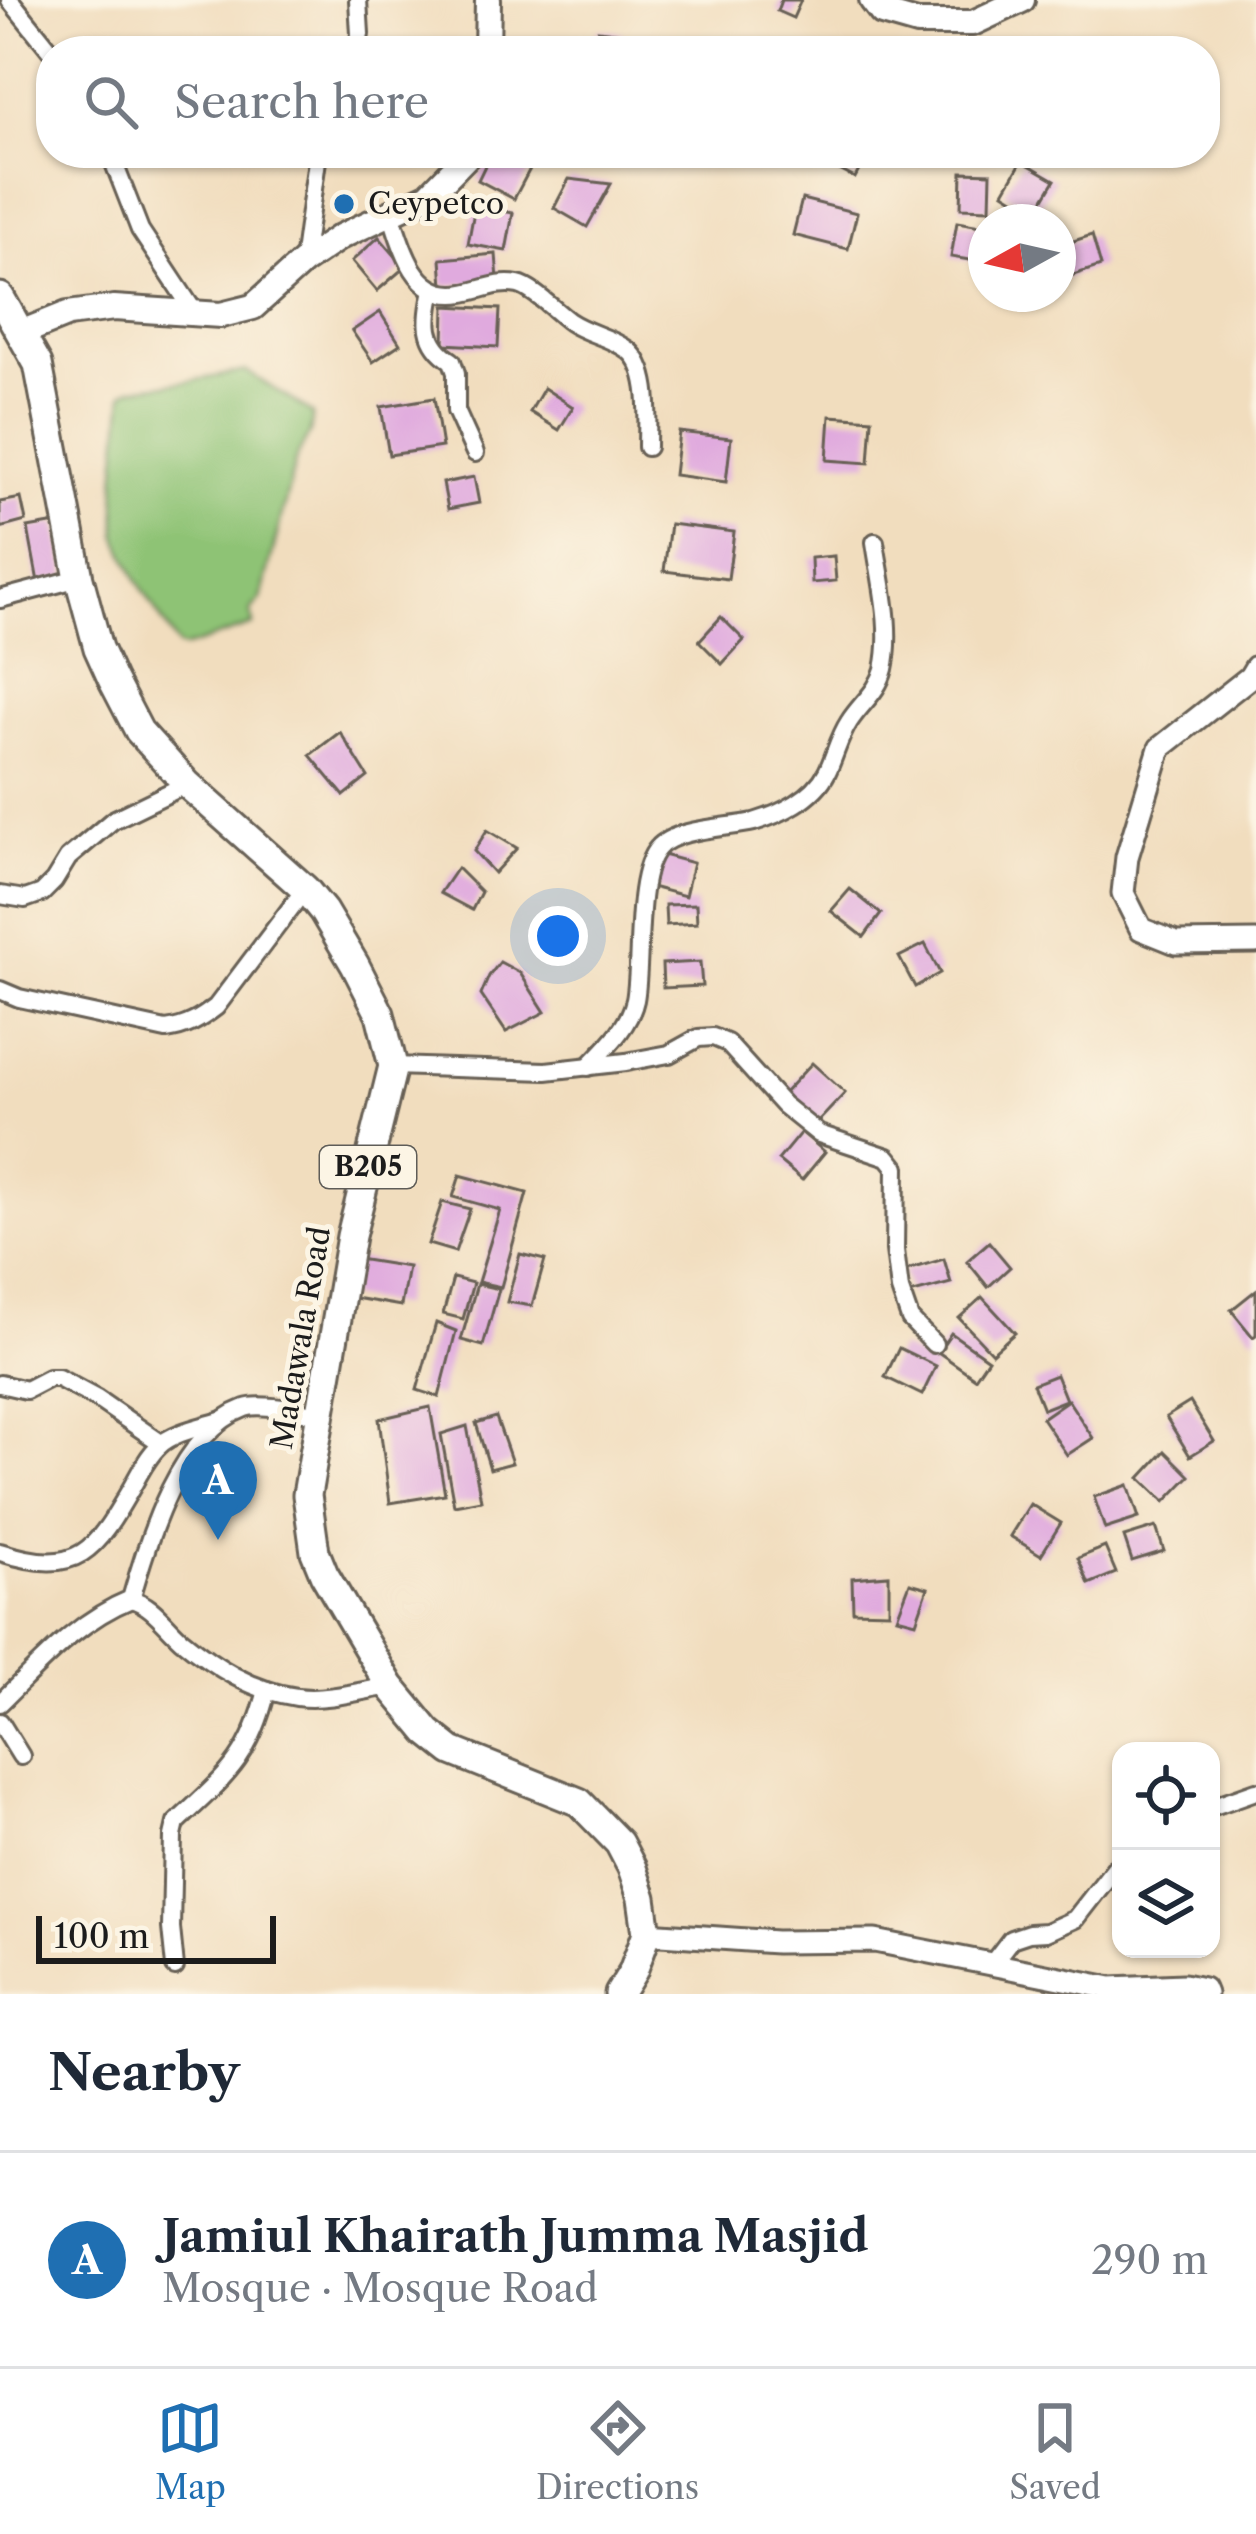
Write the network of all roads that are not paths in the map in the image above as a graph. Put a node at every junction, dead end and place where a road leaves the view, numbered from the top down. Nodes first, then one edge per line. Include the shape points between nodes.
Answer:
1 (10, 0) edge
2 (358, 0) edge
3 (488, 0) edge
4 (872, 0) edge
5 (1022, 0) edge
6 (39, 36) edge
7 (360, 36) edge
8 (487, 36) edge
9 (116, 168) edge
10 (316, 168) edge
11 (455, 168) edge
12 (391, 213) junction
13 (303, 262) junction
14 (433, 290) junction
15 (0, 297) edge
16 (195, 313) junction
17 (21, 333) junction
18 (647, 447) dead end
19 (475, 453) dead end
20 (875, 542) dead end
21 (79, 578) junction
22 (0, 599) edge
23 (1256, 667) edge
24 (188, 784) junction
25 (305, 889) junction
26 (0, 895) edge
27 (1256, 942) edge
28 (0, 990) edge
29 (393, 1066) junction
30 (588, 1067) junction
31 (934, 1344) dead end
32 (0, 1384) edge
33 (320, 1414) junction
34 (221, 1421) junction
35 (161, 1443) junction
36 (0, 1552) edge
37 (131, 1598) junction
38 (390, 1686) junction
39 (268, 1690) junction
40 (0, 1703) edge
41 (0, 1722) edge
42 (21, 1756) dead end
43 (1256, 1791) edge
44 (1220, 1804) edge
45 (1112, 1871) edge
46 (647, 1933) junction
47 (991, 1965) junction
48 (175, 1967) dead end
49 (619, 1994) edge
50 (1205, 1994) edge

1 - 6 street
2 - 7 street
3 - 8 main road
4 - 5 main road via 882,14 917,23 973,23
9 - 16 street via 140,230
10 - 13 street
11 - 12 main road via 429,195
12 - 13 main road
12 - 14 street via 407,262
13 - 16 main road via 253,307
14 - 18 street via 521,285 574,325 632,352 648,398
14 - 19 street via 428,337 452,361 456,411
15 - 17 main road, Madawala Road / B205
16 - 17 main road via 114,308 68,314
17 - 21 main road, Madawala Road / B205 via 38,364
20 - 30 street via 887,631 876,690 852,716 813,792 756,821 674,837 657,848 641,907 634,1002 617,1037
21 - 22 street
21 - 24 main road, Madawala Road / B205 via 112,680 139,731
23 - 27 street via 1160,748 1123,893 1141,928 1176,943
24 - 25 main road, Madawala Road / B205
24 - 26 street via 112,820 42,893
25 - 28 street via 216,1007 185,1027 166,1030
25 - 29 main road, Madawala Road / B205 via 355,964
29 - 30 street
29 - 33 main road, Madawala Road / B205 via 351,1236
30 - 31 street via 669,1054 712,1037 819,1134 888,1157 898,1178 900,1290 910,1319
32 - 35 street via 26,1390 58,1378
33 - 34 street via 249,1406
33 - 38 main road, Madawala Road / B205 via 307,1496 315,1552
34 - 35 street
34 - 37 street via 168,1491
35 - 36 street via 95,1546 48,1562
37 - 39 street via 227,1675
37 - 40 street via 53,1649
38 - 39 street via 299,1698
38 - 46 main road, Madawala Road / B205 via 452,1751 590,1812 632,1868
39 - 48 street via 237,1764 176,1822
41 - 42 street
43 - 44 street
45 - 47 street via 1075,1919 1011,1939
46 - 47 street via 875,1941
46 - 49 main road
47 - 50 street via 1111,1988 1184,1985

